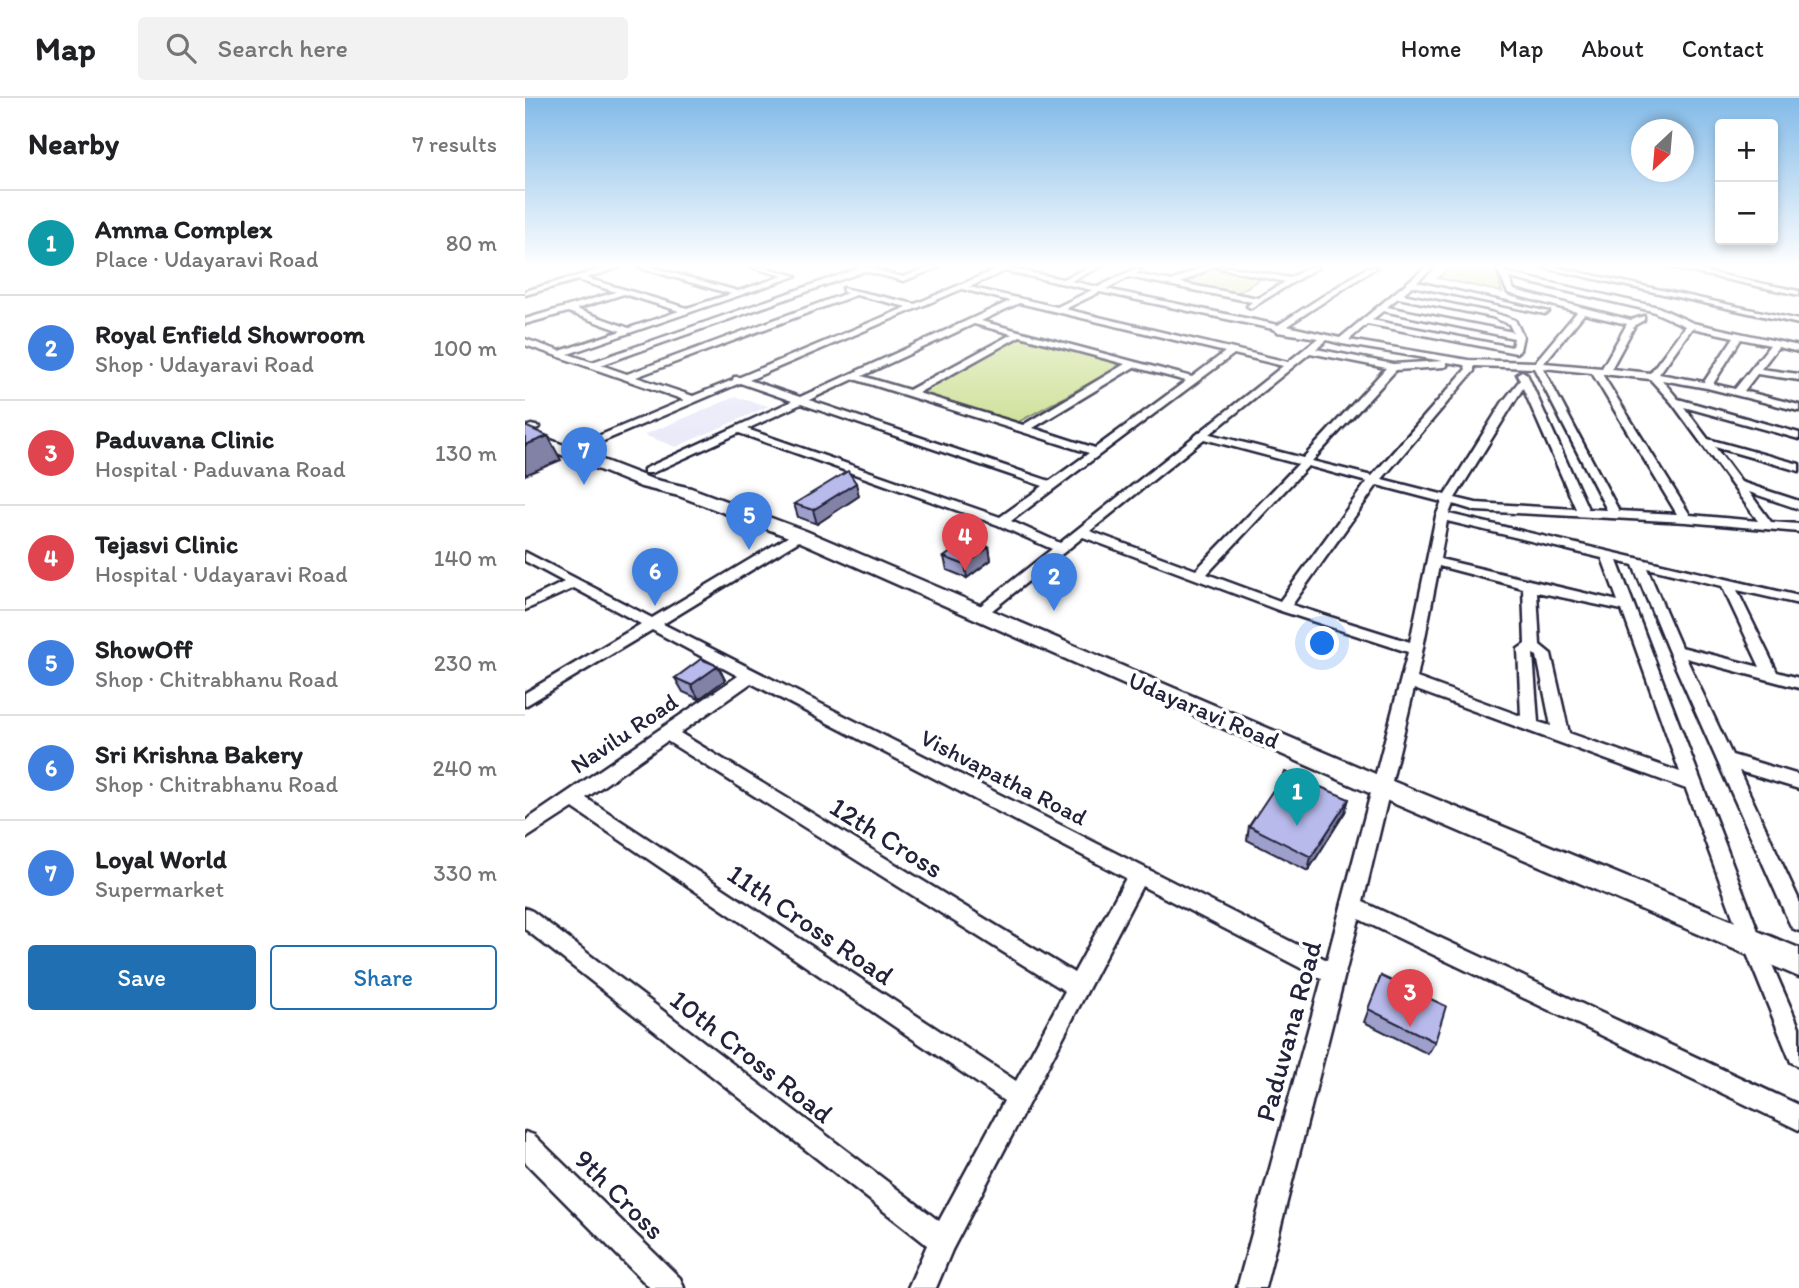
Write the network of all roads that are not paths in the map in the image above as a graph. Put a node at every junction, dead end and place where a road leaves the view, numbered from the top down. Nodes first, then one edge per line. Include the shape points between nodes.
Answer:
1 (606, 323) edge
2 (654, 323) edge
3 (713, 323) edge
4 (774, 323) edge
5 (873, 323) edge
6 (971, 323) edge
7 (980, 323) edge
8 (1111, 323) edge
9 (1247, 323) edge
10 (1287, 323) edge
11 (1363, 323) edge
12 (1373, 323) edge
13 (1453, 323) edge
14 (1512, 323) edge
15 (1572, 323) edge
16 (1632, 323) edge
17 (1685, 323) edge
18 (1690, 325) junction
19 (1277, 329) junction
20 (630, 331) junction
21 (1020, 333) junction
22 (1738, 335) junction
23 (1519, 336) junction
24 (1325, 337) junction
25 (1342, 341) junction
26 (525, 342) edge
27 (1776, 344) junction
28 (540, 347) junction
29 (1799, 349) edge
30 (1308, 350) junction
31 (1233, 351) junction
32 (525, 352) edge
33 (559, 354) junction
34 (1464, 363) junction
35 (1132, 364) junction
36 (593, 365) junction
37 (1290, 365) junction
38 (1520, 365) junction
39 (1537, 365) junction
40 (1393, 367) junction
41 (1600, 370) junction
42 (1753, 371) junction
43 (853, 376) junction
44 (1653, 376) junction
45 (627, 377) junction
46 (1799, 377) edge
47 (737, 379) junction
48 (1193, 380) junction
49 (1524, 381) junction
50 (1707, 385) junction
51 (1738, 392) junction
52 (909, 394) junction
53 (691, 399) junction
54 (802, 400) junction
55 (1675, 401) junction
56 (1799, 408) edge
57 (527, 429) edge
58 (737, 429) junction
59 (1025, 429) junction
60 (1202, 435) junction
61 (1799, 436) edge
62 (1705, 441) junction
63 (576, 449) junction
64 (1095, 451) junction
65 (1303, 463) junction
66 (1799, 468) edge
67 (648, 471) junction
68 (1374, 481) junction
69 (1736, 484) junction
70 (1050, 485) junction
71 (685, 492) junction
72 (1449, 500) junction
73 (1799, 505) edge
74 (1584, 513) junction
75 (1615, 514) junction
76 (1442, 516) junction
77 (1686, 518) junction
78 (1002, 522) junction
79 (1767, 525) junction
80 (1799, 528) edge
81 (1081, 532) junction
82 (800, 535) junction
83 (1062, 548) junction
84 (1608, 555) junction
85 (525, 556) edge
86 (1434, 561) junction
87 (1638, 562) junction
88 (1198, 576) junction
89 (574, 583) junction
90 (1727, 583) junction
91 (1529, 586) junction
92 (1799, 600) edge
93 (525, 606) edge
94 (1283, 607) junction
95 (1627, 607) junction
96 (980, 613) junction
97 (651, 623) junction
98 (1533, 647) junction
99 (1416, 649) junction
100 (1675, 650) junction
101 (1771, 675) junction
102 (750, 676) junction
103 (1408, 681) junction
104 (1799, 682) edge
105 (525, 700) edge
106 (1530, 725) junction
107 (667, 733) junction
108 (1561, 736) junction
109 (1725, 760) junction
110 (1799, 782) edge
111 (1693, 784) junction
112 (1383, 788) junction
113 (572, 798) junction
114 (525, 831) edge
115 (1139, 873) junction
116 (1352, 906) junction
117 (525, 917) edge
118 (1799, 922) edge
119 (1753, 944) junction
120 (1799, 963) edge
121 (1334, 974) junction
122 (1079, 988) junction
123 (1799, 1054) edge
124 (1019, 1097) junction
125 (1799, 1118) edge
126 (525, 1144) edge
127 (943, 1241) junction
128 (670, 1288) edge
129 (922, 1288) edge
130 (1251, 1288) edge

1 - 20 street
2 - 20 street
3 - 36 street
4 - 45 street
5 - 47 street
6 - 43 street
7 - 21 street
8 - 31 street
9 - 19 street
10 - 19 street
11 - 25 street
12 - 23 street via 1516,349
13 - 23 street
14 - 23 street
15 - 39 street
16 - 41 street
17 - 18 street
18 - 22 street
18 - 44 street
19 - 24 street
20 - 33 street
21 - 35 street
21 - 52 street
22 - 27 street
22 - 50 street
24 - 25 street
24 - 30 street
25 - 34 street
26 - 28 street
27 - 29 street
27 - 42 street
28 - 32 street
28 - 33 street
30 - 37 street
30 - 40 street
31 - 37 street
31 - 48 street
33 - 36 street
34 - 38 street
34 - 40 street
34 - 68 street via 1471,369
35 - 48 street
35 - 59 street
36 - 45 street
37 - 60 street
38 - 39 street
38 - 49 street
39 - 41 street
39 - 75 street
40 - 65 street
41 - 44 street
41 - 77 street
42 - 46 street
42 - 51 street
43 - 52 street
43 - 54 street
44 - 50 street
44 - 55 street
45 - 53 street
47 - 53 street
47 - 54 street
48 - 64 street
49 - 72 street, Paduvana Road
49 - 74 street
50 - 51 street
51 - 56 street
52 - 59 street
53 - 63 street
54 - 58 street
54 - 70 street
55 - 61 street
55 - 62 street
57 - 63 street, Udayaravi Road
58 - 67 street
58 - 78 street
59 - 64 street
60 - 65 street
60 - 81 street
62 - 66 street
62 - 69 street
63 - 67 street, Udayaravi Road
63 - 71 street, Udayaravi Road via 647,483
64 - 70 street
65 - 68 street
65 - 88 street
67 - 71 street, Udayaravi Road
68 - 72 street
68 - 94 street
69 - 73 street
69 - 79 street
70 - 78 street
71 - 82 street, Udayaravi Road
72 - 74 street via 1476,507
72 - 76 street, Paduvana Road
74 - 75 street
75 - 77 street
76 - 84 street
76 - 86 street, Paduvana Road
77 - 79 street
78 - 83 street
79 - 80 street
81 - 83 street
81 - 88 street
82 - 96 street, Udayaravi Road
82 - 97 street
83 - 96 street
84 - 87 street
84 - 95 street
85 - 89 street, Vishvapatha Road
86 - 91 street
86 - 99 street, Paduvana Road
87 - 90 street
87 - 100 street
88 - 94 street
89 - 93 street
89 - 97 street, Vishvapatha Road
90 - 92 street
90 - 101 street
91 - 95 street
91 - 98 street
94 - 99 street
95 - 111 street
96 - 112 street, Udayaravi Road
97 - 102 street, Vishvapatha Road
97 - 105 street
98 - 106 street via 1525,649
98 - 108 street via 1545,654
99 - 103 street, Paduvana Road
100 - 101 street
100 - 109 street
101 - 104 street
102 - 107 street, Navilu Road
102 - 115 street, Vishvapatha Road
103 - 106 street
103 - 112 street, Paduvana Road
106 - 108 street
107 - 113 street, Navilu Road
107 - 122 street, 12th Cross
108 - 111 street
109 - 110 street
109 - 118 street
111 - 119 street
112 - 116 street, Paduvana Road
112 - 119 street, Udayaravi Road
113 - 114 street, Navilu Road
113 - 124 street, 11th Cross Road
115 - 121 street, Vishvapatha Road
115 - 122 street
116 - 121 street, Paduvana Road
116 - 125 street
117 - 127 street, 10th Cross Road
119 - 120 street, Udayaravi Road
119 - 123 street
121 - 130 street, Paduvana Road
122 - 124 street
124 - 127 street
126 - 128 street, 9th Cross
127 - 129 street

